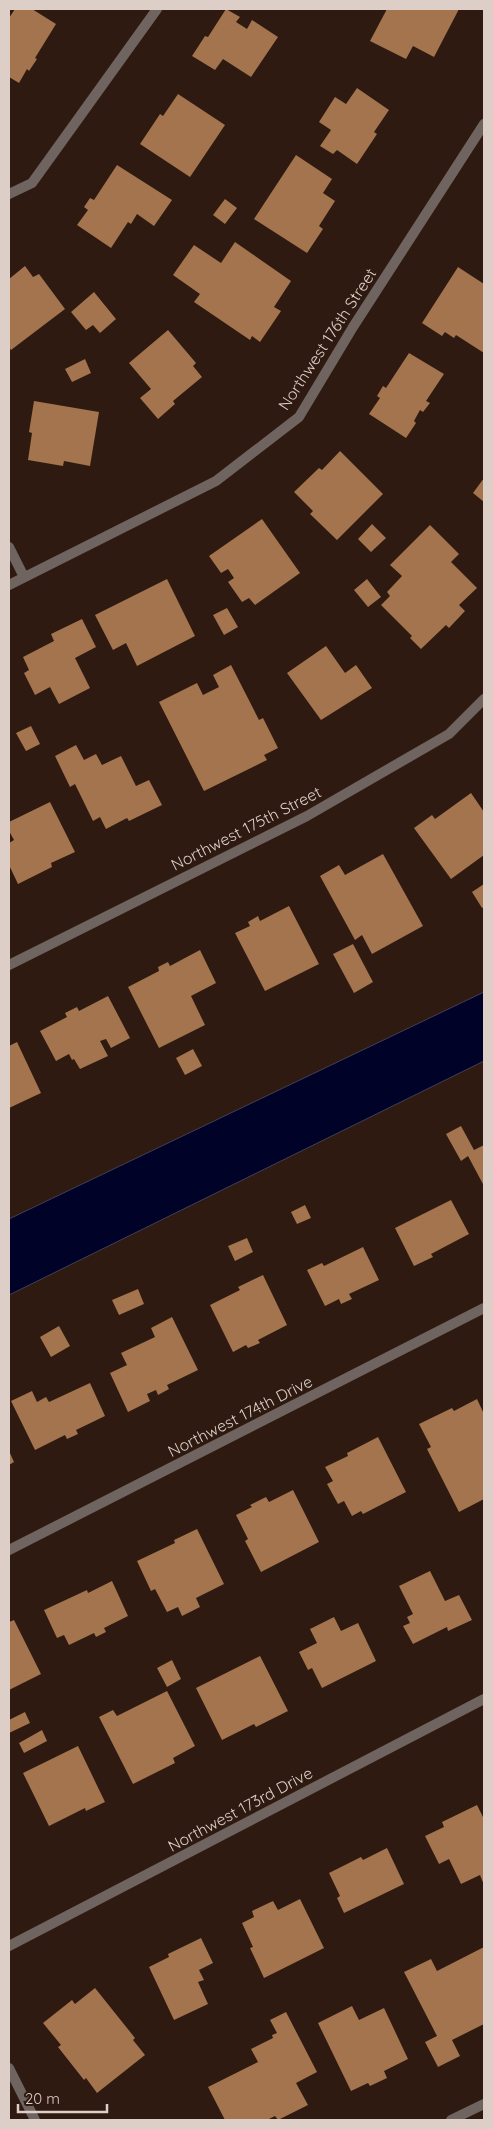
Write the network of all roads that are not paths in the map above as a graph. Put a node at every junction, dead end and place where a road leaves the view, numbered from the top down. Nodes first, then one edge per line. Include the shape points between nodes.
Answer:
1 (157, 9) edge
2 (484, 124) edge
3 (9, 194) edge
4 (9, 548) edge
5 (24, 577) junction
6 (9, 585) edge
7 (484, 699) edge
8 (9, 965) edge
9 (484, 1308) edge
10 (9, 1550) edge
11 (484, 1699) edge
12 (9, 1946) edge
13 (9, 2068) edge
14 (484, 2104) edge
15 (35, 2120) edge
16 (451, 2120) edge

1 - 3 street via 32,183
2 - 5 street, Northwest 176th Street via 299,417 216,481
4 - 5 street
5 - 6 street, Northwest 176th Street
7 - 8 street, Northwest 175th Street via 449,734 307,816
9 - 10 street, Northwest 174th Drive
11 - 12 street, Northwest 173rd Drive
13 - 15 street
14 - 16 street

